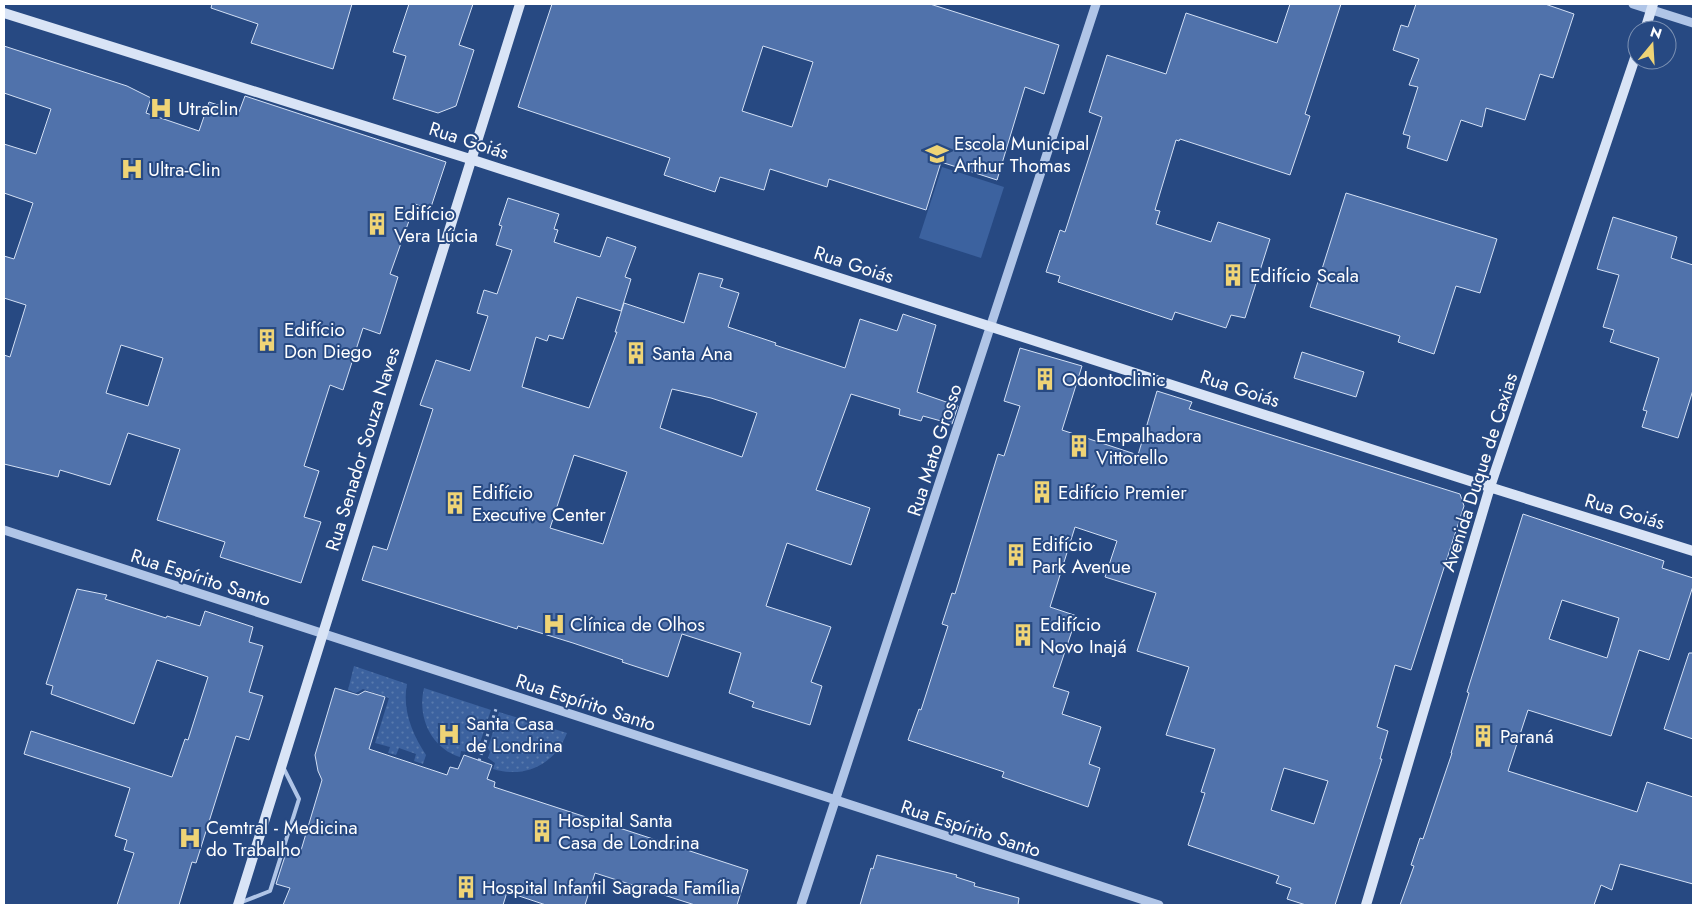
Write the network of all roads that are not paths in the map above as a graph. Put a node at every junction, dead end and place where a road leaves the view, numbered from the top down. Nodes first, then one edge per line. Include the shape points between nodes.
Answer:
1 (520, 4) edge
2 (1096, 4) edge
3 (1633, 4) edge
4 (1652, 7) edge
5 (4, 13) edge
6 (1648, 20) edge
7 (1693, 23) edge
8 (1631, 70) edge
9 (470, 159) junction
10 (991, 327) junction
11 (1490, 487) junction
12 (4, 530) edge
13 (1693, 551) edge
14 (323, 634) junction
15 (282, 765) junction
16 (836, 801) junction
17 (238, 904) edge
18 (801, 905) edge
19 (1159, 905) edge
20 (1366, 905) edge

1 - 9 main road, Rua Senador Souza Naves
2 - 10 street, Rua Mato Grosso
3 - 4 street
4 - 6 main road
4 - 7 street
5 - 9 main road, Rua Goiás
8 - 11 main road, Avenida Duque de Caxias
9 - 10 main road, Rua Goiás
9 - 14 main road, Rua Senador Souza Naves
10 - 11 main road, Rua Goiás
10 - 16 street, Rua Mato Grosso
11 - 13 main road, Rua Goiás
11 - 20 main road, Avenida Duque de Caxias
12 - 14 street, Rua Espírito Santo
14 - 15 main road, Rua Senador Souza Naves
14 - 16 street, Rua Espírito Santo
15 - 17 main road, Rua Senador Souza Naves
15 - 17 lane via 300,799 270,891
16 - 18 street, Rua Mato Grosso
16 - 19 street, Rua Espírito Santo

